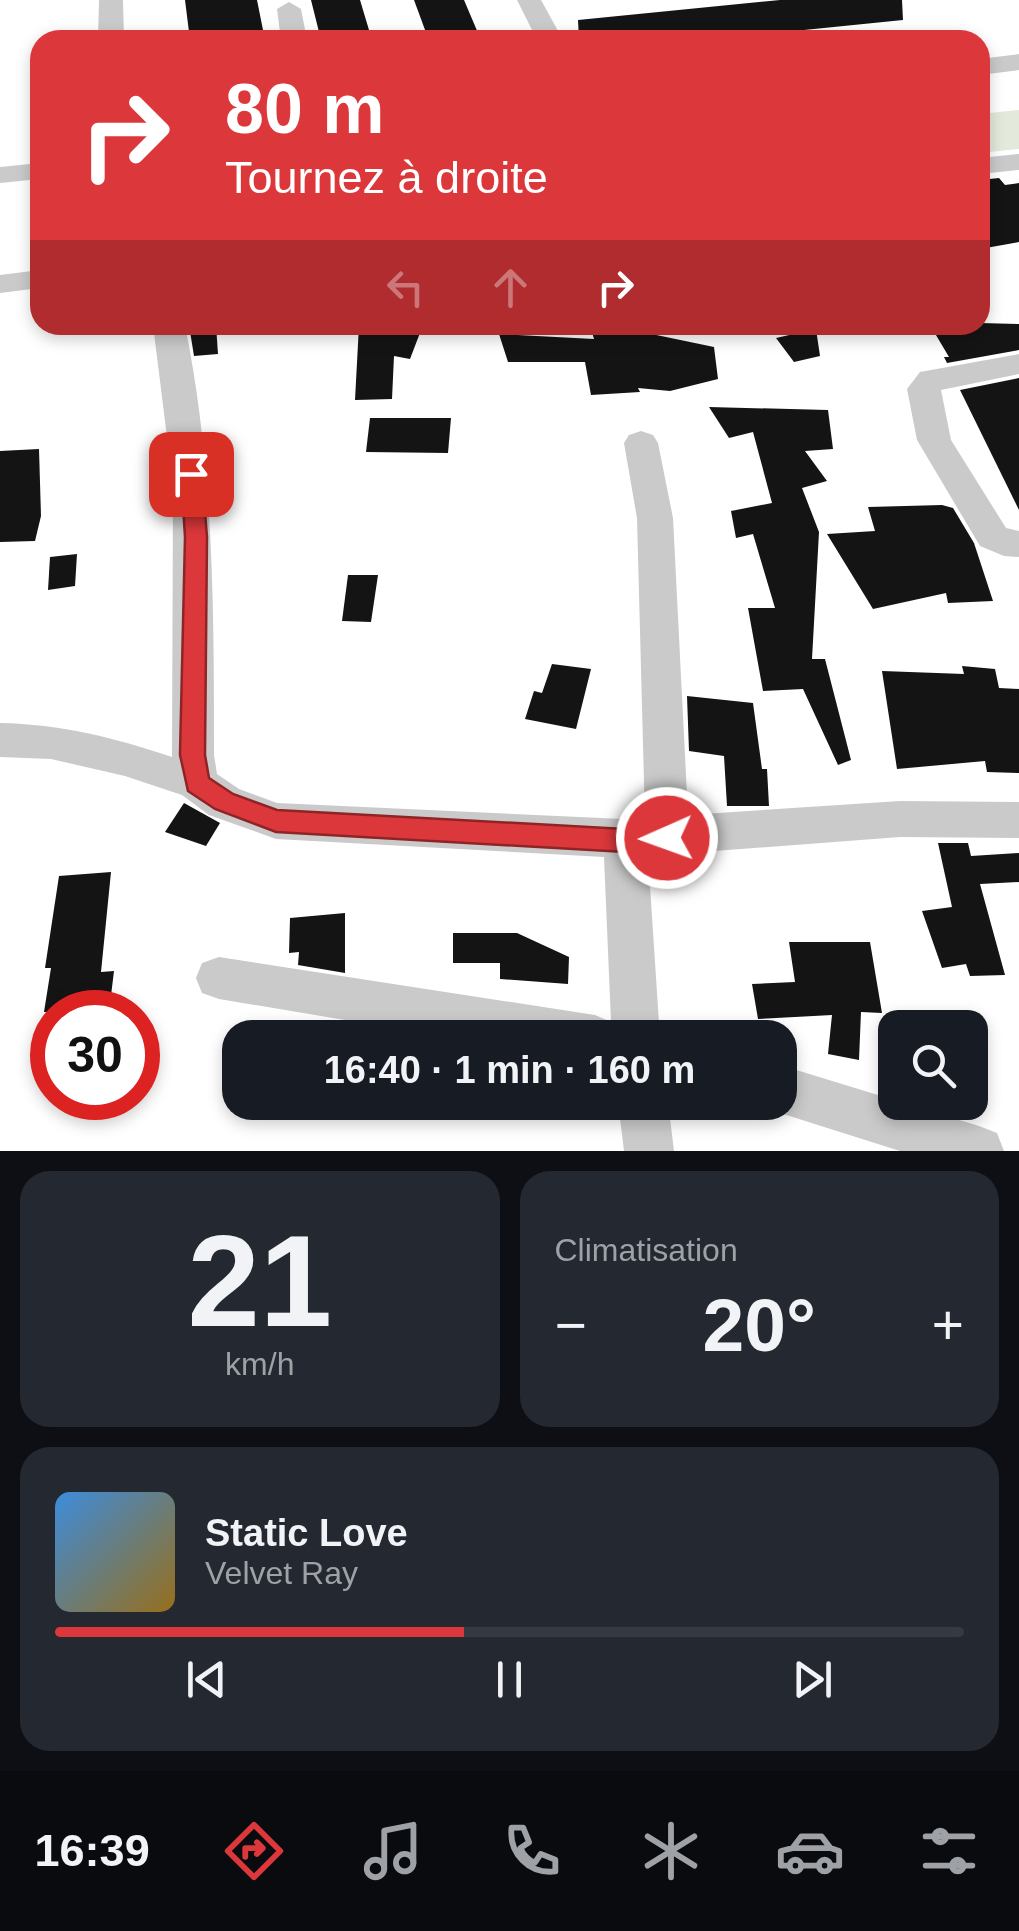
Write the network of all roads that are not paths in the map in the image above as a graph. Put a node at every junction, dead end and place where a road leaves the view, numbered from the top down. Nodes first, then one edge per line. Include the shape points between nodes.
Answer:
1 (110, 0) edge
2 (529, 0) edge
3 (288, 10) dead end
4 (110, 30) edge
5 (292, 30) edge
6 (545, 30) edge
7 (1019, 62) edge
8 (990, 65) edge
9 (1019, 162) edge
10 (990, 165) edge
11 (30, 172) edge
12 (0, 175) edge
13 (30, 280) edge
14 (0, 284) edge
15 (171, 335) edge
16 (1019, 364) edge
17 (641, 443) dead end
18 (1019, 544) edge
19 (0, 740) edge
20 (197, 783) junction
21 (1019, 820) edge
22 (646, 839) junction
23 (218, 978) dead end
24 (482, 1020) edge
25 (637, 1020) edge
26 (797, 1094) edge
27 (645, 1120) edge
28 (649, 1151) edge
29 (979, 1151) edge

1 - 4 street
2 - 6 street
3 - 5 street
7 - 8 street
9 - 10 street
11 - 12 street
13 - 14 street
15 - 20 street via 194,505
16 - 18 street via 932,379 924,388 934,440 993,537
17 - 22 street via 654,518
19 - 20 street via 39,738
20 - 22 street via 224,802 276,821
21 - 22 street via 757,827
22 - 25 street
23 - 24 street
26 - 29 street
27 - 28 street

